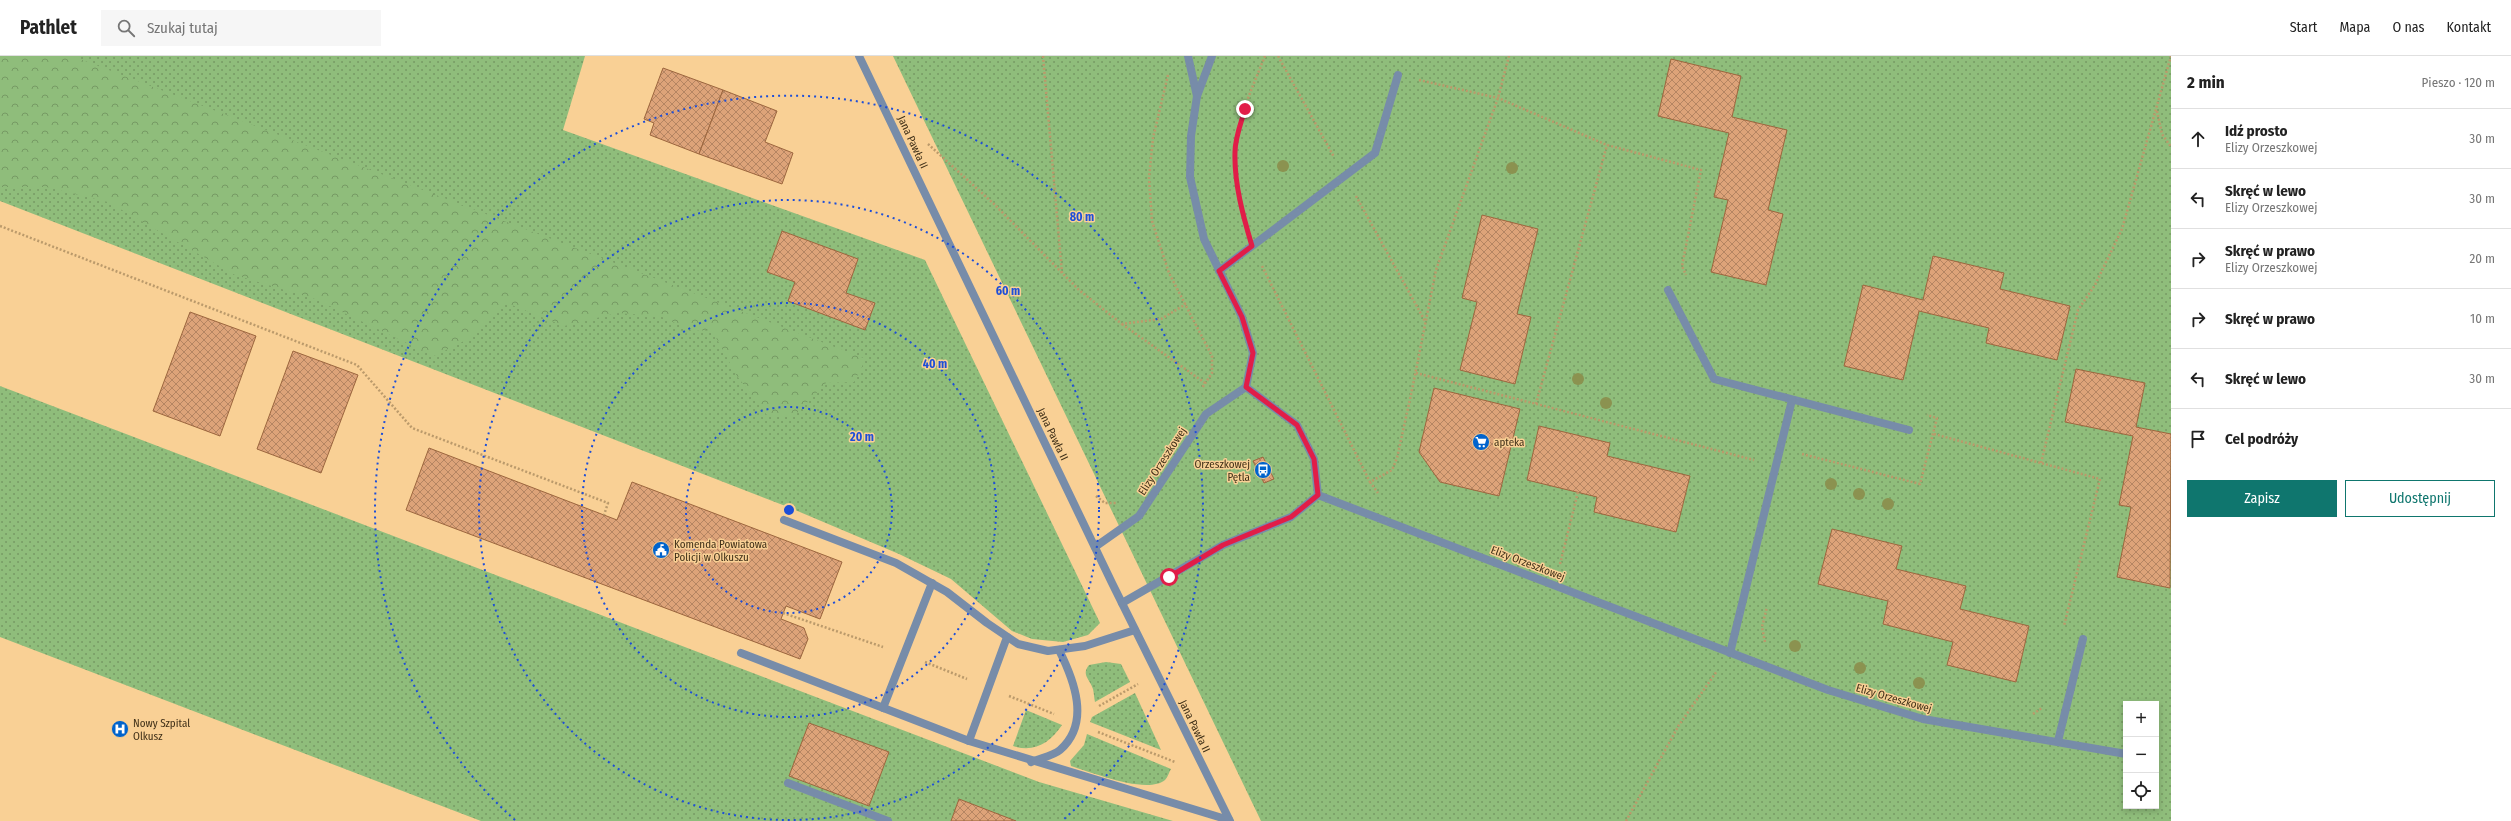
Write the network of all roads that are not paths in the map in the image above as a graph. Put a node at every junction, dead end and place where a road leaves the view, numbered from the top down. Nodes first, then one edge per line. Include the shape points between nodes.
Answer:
1 (859, 56) edge
2 (1188, 56) edge
3 (1212, 56) edge
4 (1398, 75) road end
5 (1197, 96) junction
6 (1219, 271) junction
7 (1668, 290) dead end
8 (1246, 387) junction
9 (1792, 400) junction
10 (1909, 430) dead end
11 (1318, 495) junction
12 (784, 520) dead end
13 (1095, 547) junction
14 (932, 583) junction
15 (1122, 604) junction
16 (1135, 630) junction
17 (1007, 637) junction
18 (2083, 639) dead end
19 (1059, 650) junction
20 (741, 653) dead end
21 (1730, 653) junction
22 (883, 708) junction
23 (969, 741) junction
24 (2058, 741) junction
25 (2123, 753) edge
26 (1032, 762) junction
27 (788, 783) dead end
28 (1230, 820) edge
29 (888, 821) edge

1 - 13 street, Jana Pawła II
2 - 5 street
3 - 5 street
4 - 6 street via 1375,153
5 - 6 street via 1191,136 1190,177 1204,239
6 - 8 street via 1242,317 1253,353
7 - 9 street via 1714,379
8 - 11 street via 1297,425 1314,459
8 - 13 street, Elizy Orzeszkowej via 1206,414 1139,516
9 - 10 street
9 - 21 street
11 - 15 street via 1291,517 1223,545
11 - 21 street, Elizy Orzeszkowej
12 - 14 street via 896,563
13 - 15 street, Jana Pawła II
14 - 17 street
14 - 22 street
15 - 16 street, Jana Pawła II
16 - 19 street via 1085,646
16 - 28 street, Jana Pawła II
17 - 19 street via 1025,646 1048,651
17 - 23 street
18 - 24 street
19 - 26 street via 1076,694 1076,724 1071,738 1059,751
20 - 22 street
21 - 24 street, Elizy Orzeszkowej via 1828,690 1923,719
22 - 23 street
23 - 26 street
24 - 25 street, Elizy Orzeszkowej
26 - 28 street
27 - 29 street

